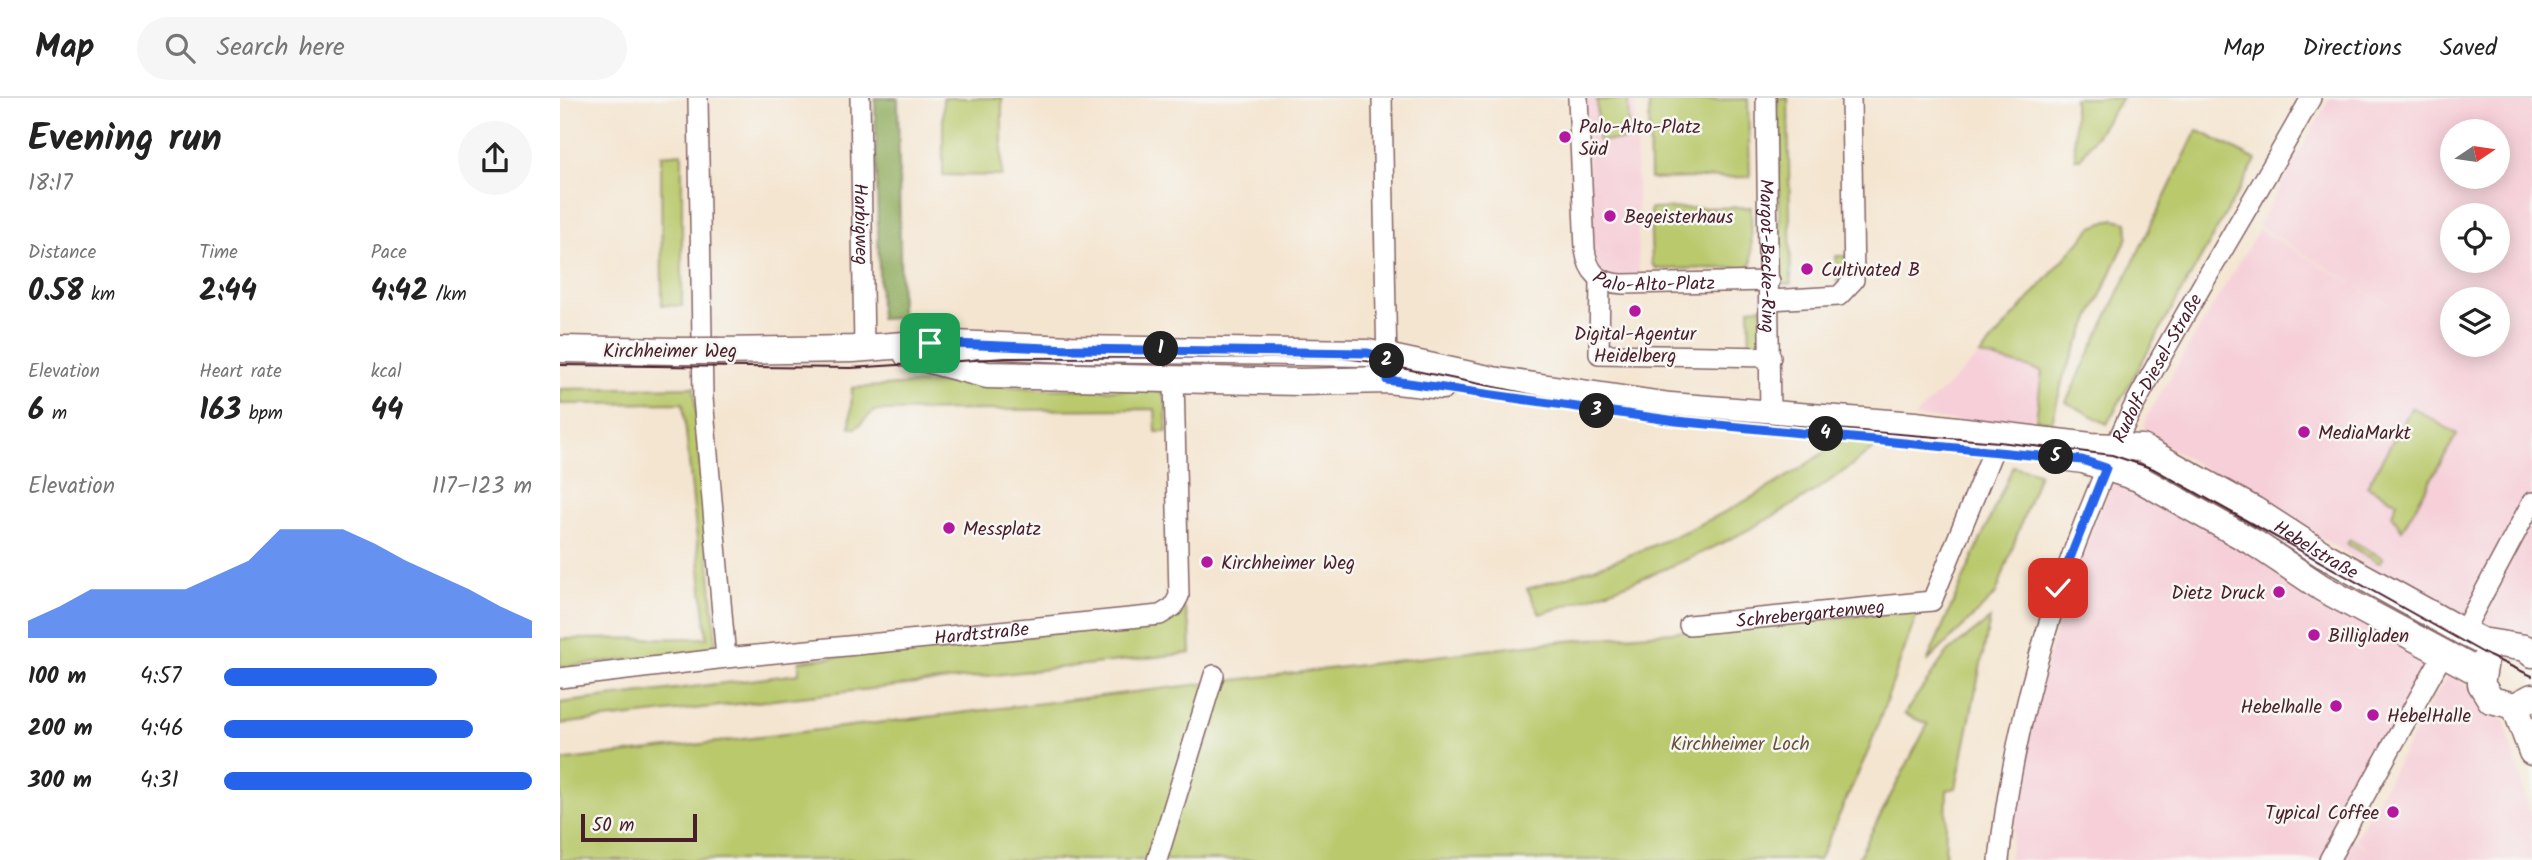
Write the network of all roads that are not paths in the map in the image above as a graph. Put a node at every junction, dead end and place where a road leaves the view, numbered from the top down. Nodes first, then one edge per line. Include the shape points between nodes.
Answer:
1 (698, 98) edge
2 (860, 98) edge
3 (1382, 98) edge
4 (1578, 98) edge
5 (1766, 98) edge
6 (1851, 98) edge
7 (2311, 98) edge
8 (1600, 278) junction
9 (1770, 291) junction
10 (560, 349) edge
11 (864, 349) junction
12 (1771, 357) junction
13 (1387, 369) junction
14 (1174, 379) junction
15 (1770, 414) junction
16 (1993, 451) junction
17 (2111, 457) junction
18 (2532, 502) edge
19 (1689, 625) dead end
20 (2463, 632) junction
21 (2525, 650) edge
22 (2443, 654) junction
23 (726, 658) junction
24 (2480, 673) junction
25 (1214, 675) dead end
26 (560, 678) edge
27 (2523, 701) edge
28 (2532, 752) edge
29 (1157, 860) edge
30 (1999, 860) edge
31 (2329, 860) edge

1 - 23 street via 703,398
2 - 11 street, Harbigweg
3 - 13 street
4 - 8 street, Palo-Alto-Platz via 1585,249 1590,270
5 - 9 street, Margot-Becke-Ring
6 - 9 street, Palo-Alto-Platz via 1854,280 1839,296
7 - 17 street, Rudolf-Diesel-Straße via 2135,404
8 - 9 street, Palo-Alto-Platz via 1606,283
8 - 12 street via 1600,354
9 - 12 street, Margot-Becke-Ring
10 - 11 street, Kirchheimer Weg, bridge
11 - 13 street, Kirchheimer Weg via 930,343 1337,351
11 - 14 street, Kirchheimer Weg via 928,358 987,375
12 - 15 street, Margot-Becke-Ring
13 - 14 street, Kirchheimer Weg
13 - 15 street, Kirchheimer Weg via 1670,406
13 - 16 street, Kirchheimer Weg via 1676,421
14 - 23 street, Hardtstraße via 1179,596 1173,607 1160,614
15 - 17 street, Kirchheimer Weg
16 - 17 street, Kirchheimer Weg via 2082,460
16 - 19 street, Schrebergartenweg via 1932,601
17 - 20 street, Hebelstraße via 2142,448
17 - 22 street, Hebelstraße via 2138,478 2256,544 2322,588
17 - 30 street, Rudolf-Diesel-Straße via 2058,588 2033,668 2006,799
18 - 20 street
20 - 21 street, Hebelstraße via 2481,641
21 - 24 street, Hebelstraße via 2489,656
22 - 24 street, Hebelstraße
22 - 31 street
23 - 26 street, Hardtstraße
24 - 27 street via 2480,684 2491,700 2506,707
25 - 29 street
27 - 28 street

